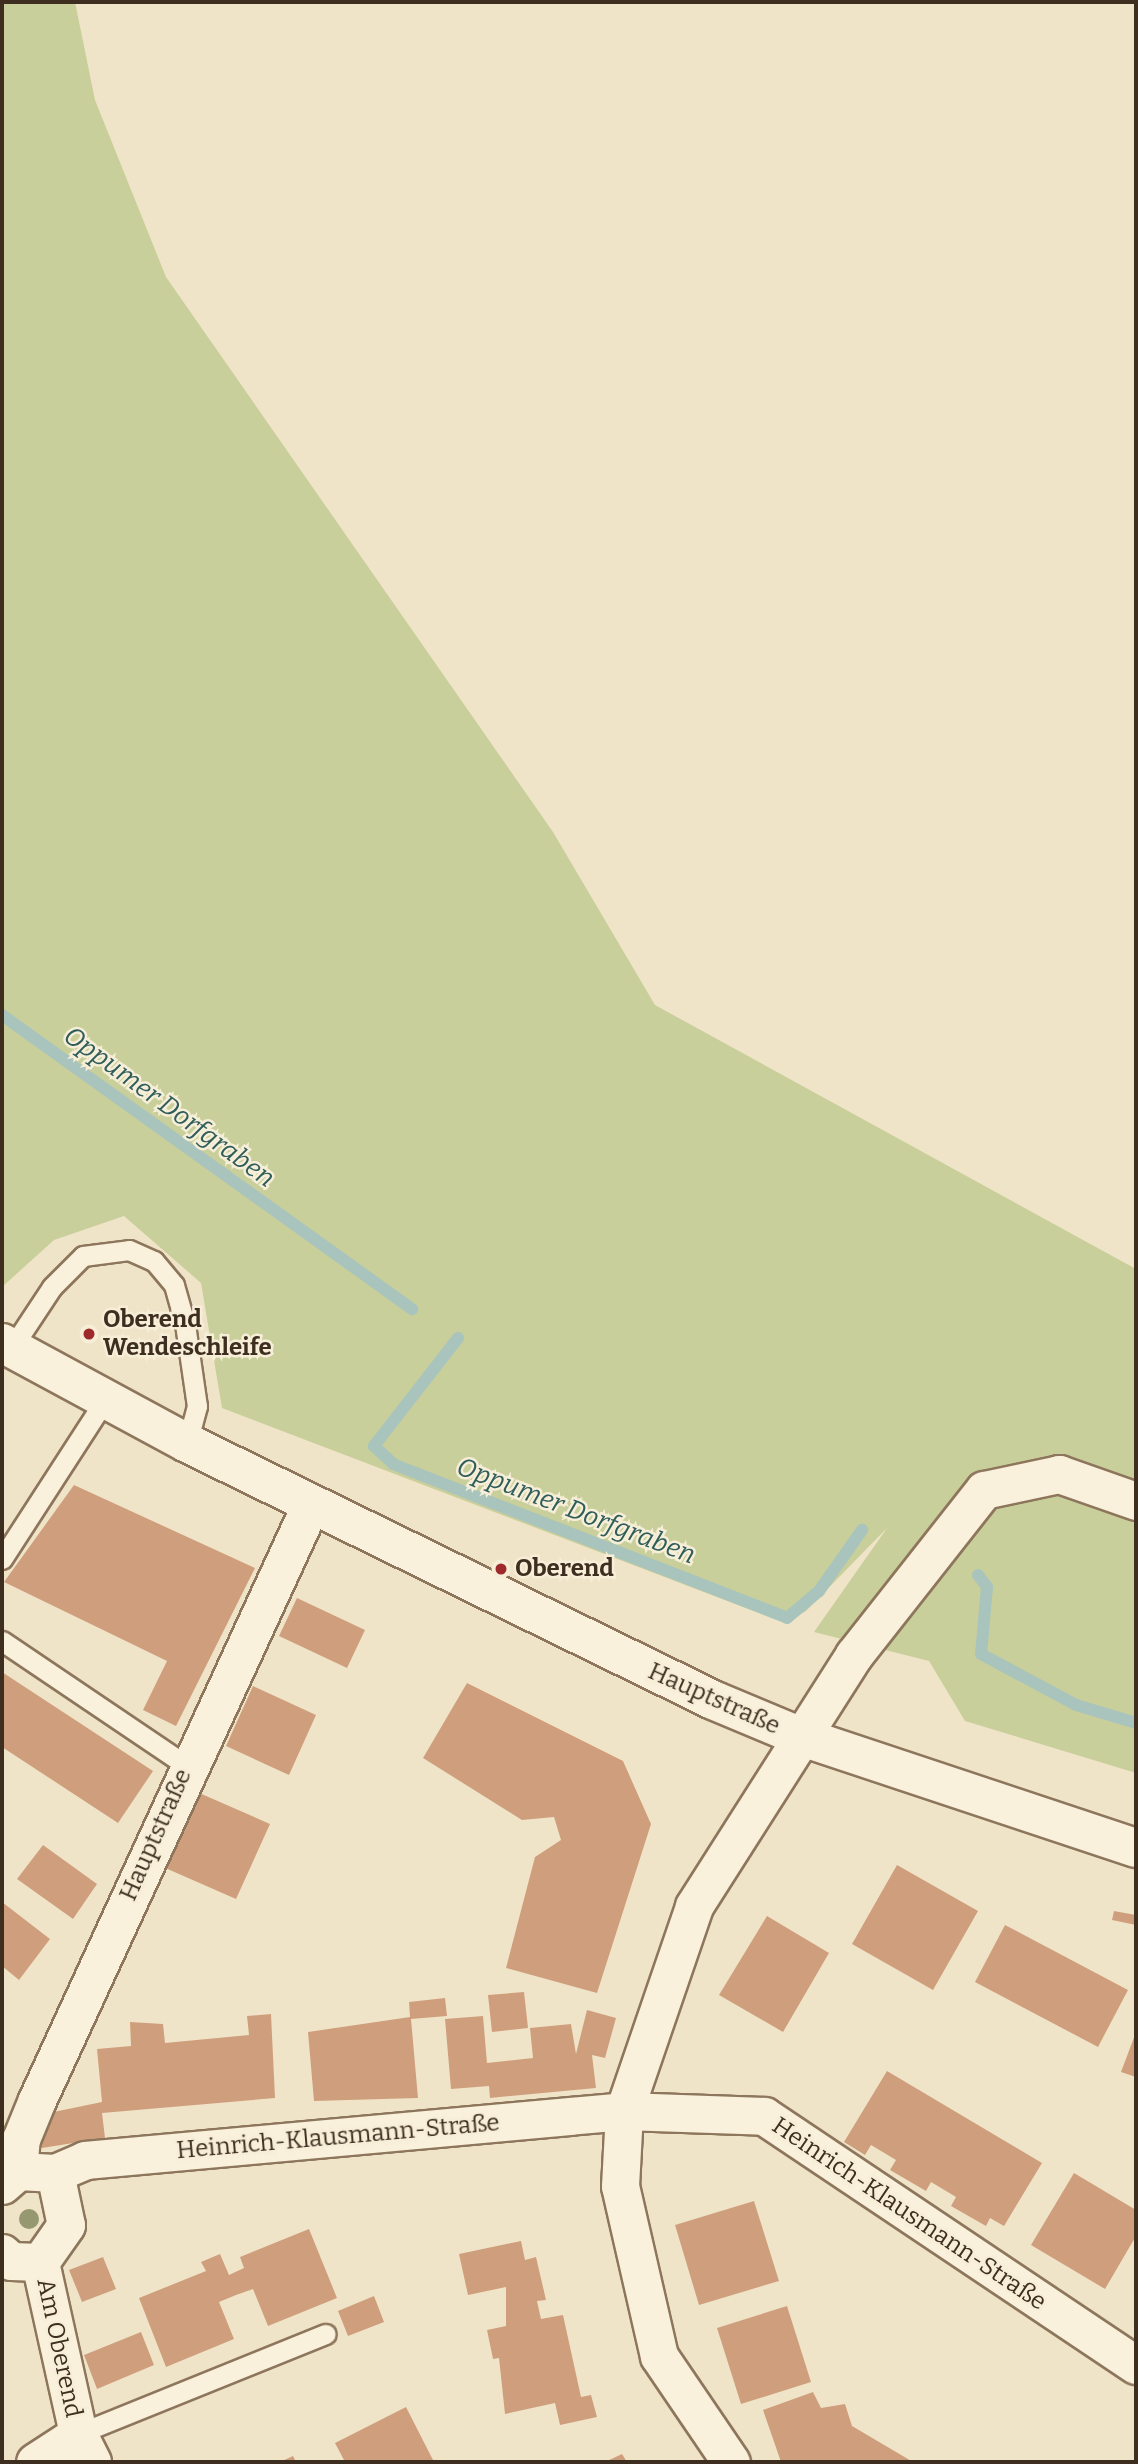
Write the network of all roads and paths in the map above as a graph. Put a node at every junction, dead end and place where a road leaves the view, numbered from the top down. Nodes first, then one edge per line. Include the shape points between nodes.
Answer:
1 (6, 1346) edge
2 (106, 1400) junction
3 (187, 1443) junction
4 (1136, 1501) edge
5 (311, 1504) junction
6 (2, 1559) edge
7 (2, 1641) edge
8 (799, 1736) junction
9 (187, 1766) junction
10 (1136, 1848) edge
11 (624, 2111) junction
12 (55, 2173) junction
13 (10, 2178) edge
14 (2, 2253) edge
15 (40, 2262) junction
16 (326, 2334) dead end
17 (1136, 2365) edge
18 (85, 2448) edge
19 (35, 2462) edge
20 (730, 2462) edge

1 - 2 main road, Hauptstraße
1 - 3 lane via 83,1256 129,1250 154,1261 174,1285 185,1324 197,1406
2 - 3 main road, Hauptstraße
2 - 6 lane
3 - 5 main road, Hauptstraße
4 - 8 street via 1059,1474 984,1490 920,1566
5 - 8 main road, Hauptstraße via 587,1643
5 - 9 street, Hauptstraße
7 - 9 lane
8 - 10 main road, Hauptstraße
8 - 11 street via 694,1906
9 - 13 street, Hauptstraße via 37,2100
11 - 12 street, Heinrich-Klausmann-Straße via 85,2160
11 - 17 street, Heinrich-Klausmann-Straße via 764,2116
11 - 20 street via 620,2186 659,2356
12 - 13 street
12 - 15 street, Am Oberend via 66,2225
14 - 15 street, Am Oberend via 11,2261
15 - 18 street, Am Oberend
16 - 18 lane
18 - 19 street, Am Oberend

